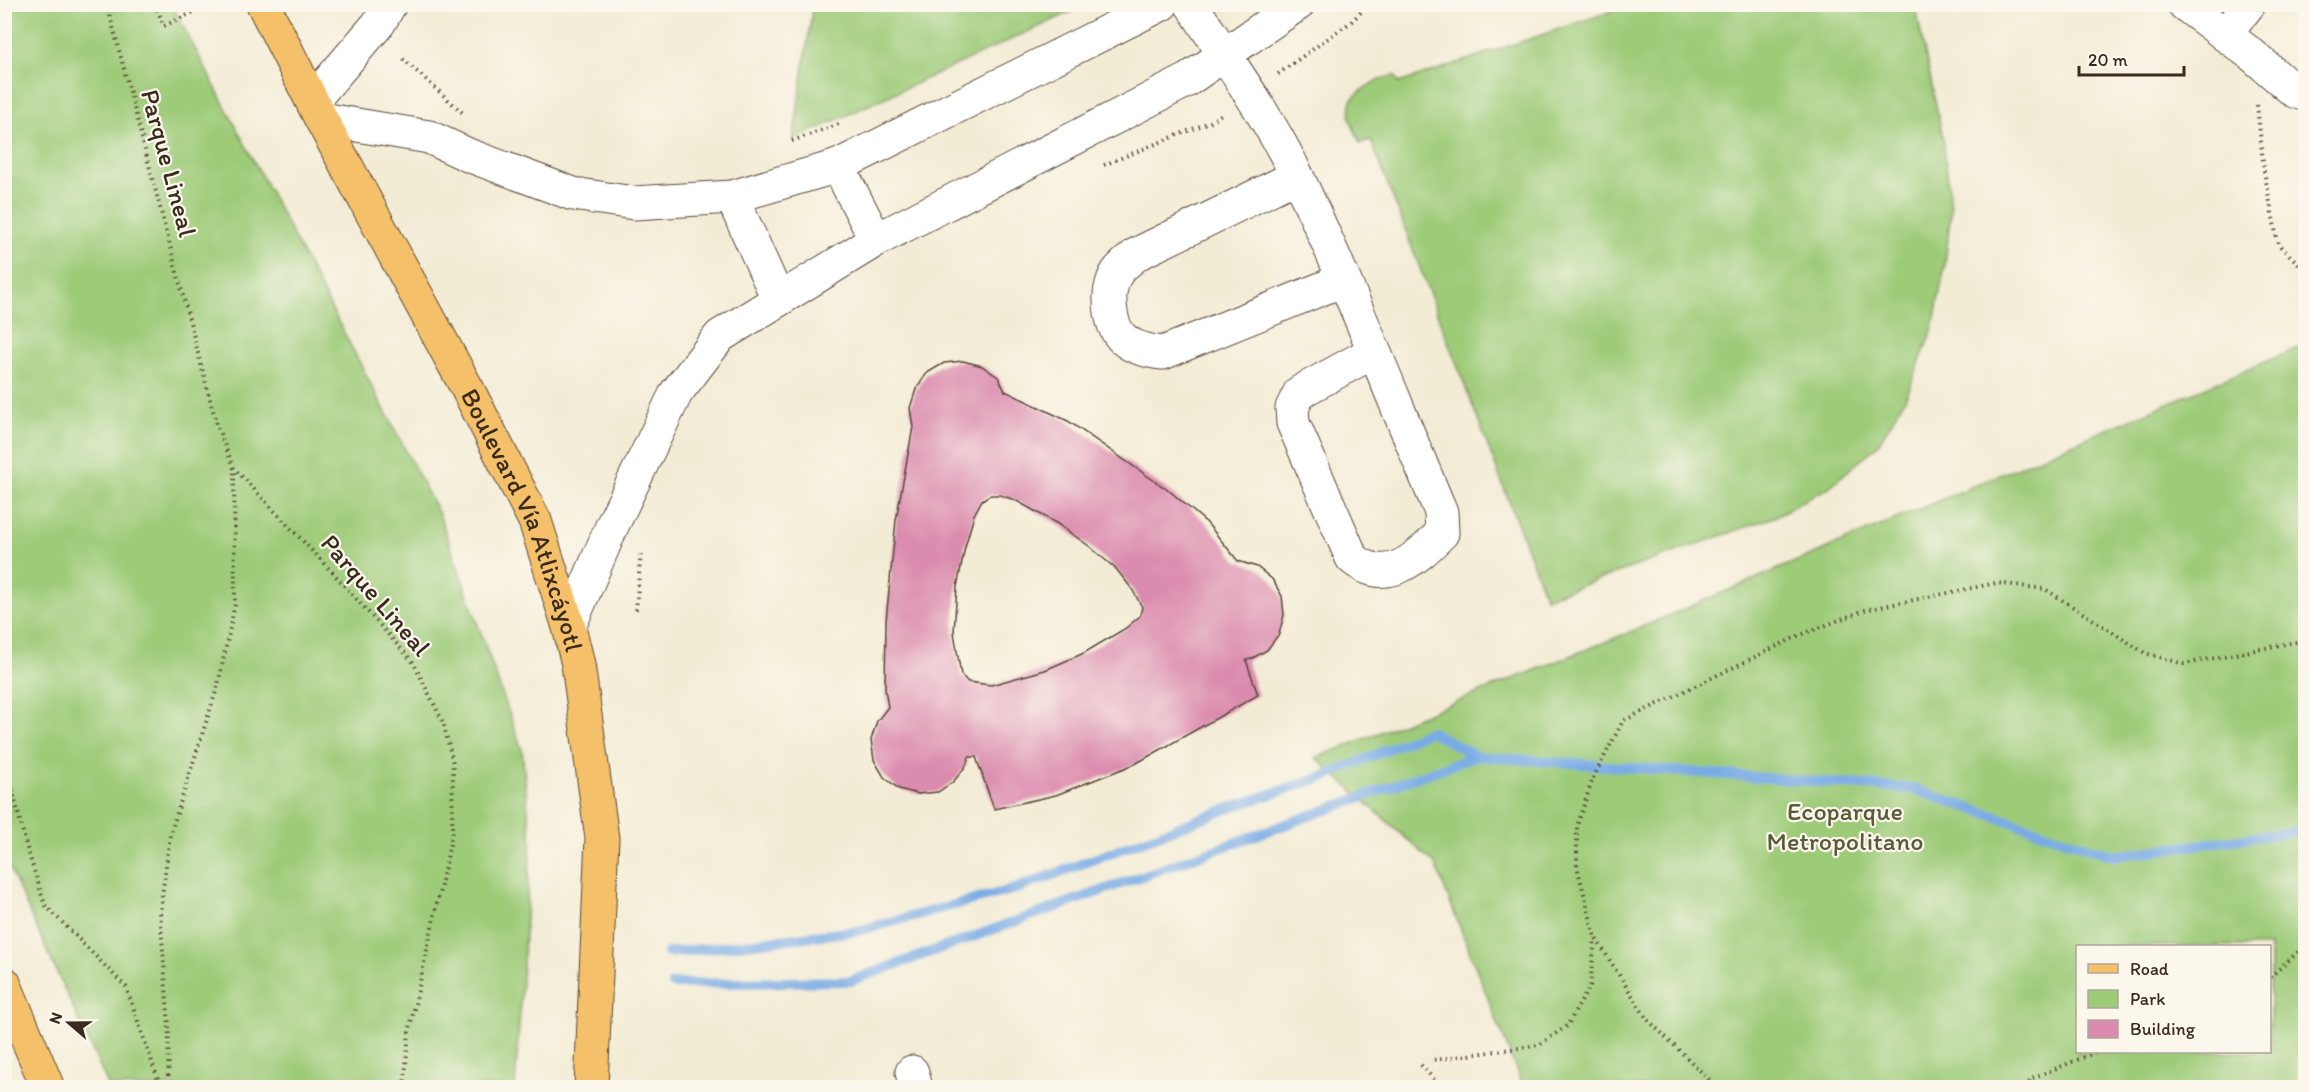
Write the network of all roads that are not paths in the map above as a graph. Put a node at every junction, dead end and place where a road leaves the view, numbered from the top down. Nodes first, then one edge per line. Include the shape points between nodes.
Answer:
1 (263, 4) edge
2 (390, 4) edge
3 (1162, 4) edge
4 (1191, 4) edge
5 (1298, 4) edge
6 (2184, 4) edge
7 (2249, 4) edge
8 (2238, 45) junction
9 (1224, 56) junction
10 (2306, 94) edge
11 (317, 110) junction
12 (838, 166) junction
13 (1297, 176) junction
14 (732, 197) junction
15 (876, 240) junction
16 (1343, 280) junction
17 (778, 299) junction
18 (1373, 352) junction
19 (569, 627) junction
20 (4, 983) edge
21 (48, 1088) edge
22 (591, 1088) edge

1 - 11 main road, Boulevard Vía Atlixcáyotl
2 - 11 lane
3 - 12 lane
4 - 9 lane
5 - 9 lane
6 - 8 lane
7 - 8 lane
8 - 10 lane via 2295,91
9 - 13 lane via 1251,94
9 - 15 lane via 1186,81
11 - 14 lane via 429,137 573,194 634,203
11 - 19 main road, Boulevard Vía Atlixcáyotl via 535,521
12 - 14 lane
12 - 15 lane
13 - 16 lane
13 - 16 lane via 1137,254 1117,271 1109,293 1110,318 1120,337 1141,350 1163,353
14 - 17 lane
15 - 17 lane
16 - 18 lane
17 - 19 lane via 720,336 676,393
18 - 18 lane via 1300,392 1292,408 1293,423 1352,558 1365,568 1381,572 1416,558 1442,533 1441,512
19 - 22 main road, Boulevard Vía Atlixcáyotl via 578,664 602,838
20 - 21 main road

